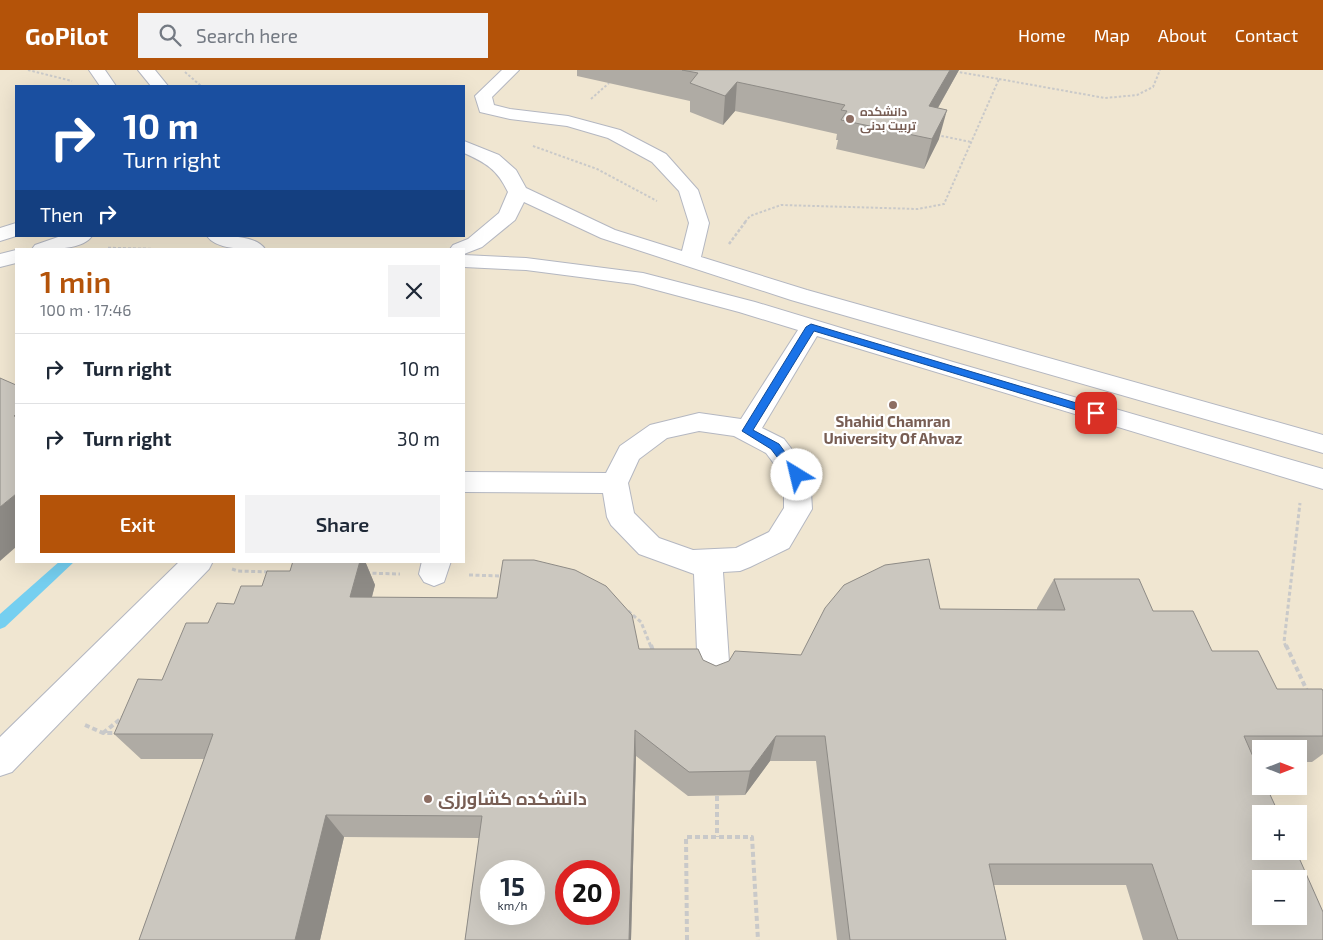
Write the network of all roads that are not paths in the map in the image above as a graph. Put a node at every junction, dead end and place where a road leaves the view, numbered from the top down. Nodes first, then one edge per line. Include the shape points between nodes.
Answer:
1 (97, 70) edge
2 (146, 70) edge
3 (511, 70) edge
4 (107, 85) edge
5 (159, 85) edge
6 (465, 146) edge
7 (518, 192) junction
8 (15, 229) edge
9 (0, 235) edge
10 (79, 237) edge
11 (220, 237) edge
12 (45, 248) edge
13 (252, 248) edge
14 (462, 248) edge
15 (15, 256) edge
16 (690, 260) junction
17 (465, 261) edge
18 (0, 262) edge
19 (811, 327) junction
20 (747, 431) junction
21 (1323, 444) edge
22 (1323, 479) edge
23 (465, 482) edge
24 (615, 483) junction
25 (708, 561) junction
26 (197, 563) edge
27 (714, 677) edge
28 (0, 760) edge

1 - 4 lane
2 - 5 lane
3 - 16 lane via 482,96 486,108 568,121 614,134 659,158 688,190 699,223
6 - 7 lane via 498,164 509,174
7 - 14 lane via 508,216 475,243
7 - 16 lane via 608,234
8 - 9 lane
10 - 12 lane
11 - 13 lane
15 - 18 lane
16 - 21 lane via 799,295
17 - 19 lane via 526,264 634,278
19 - 20 lane
19 - 22 lane
20 - 24 lane via 699,422 659,431 629,452
20 - 25 lane via 775,446 797,475 798,509 778,540 740,559
23 - 24 lane
24 - 25 lane via 621,518 649,546 692,562
25 - 27 lane
26 - 28 lane

